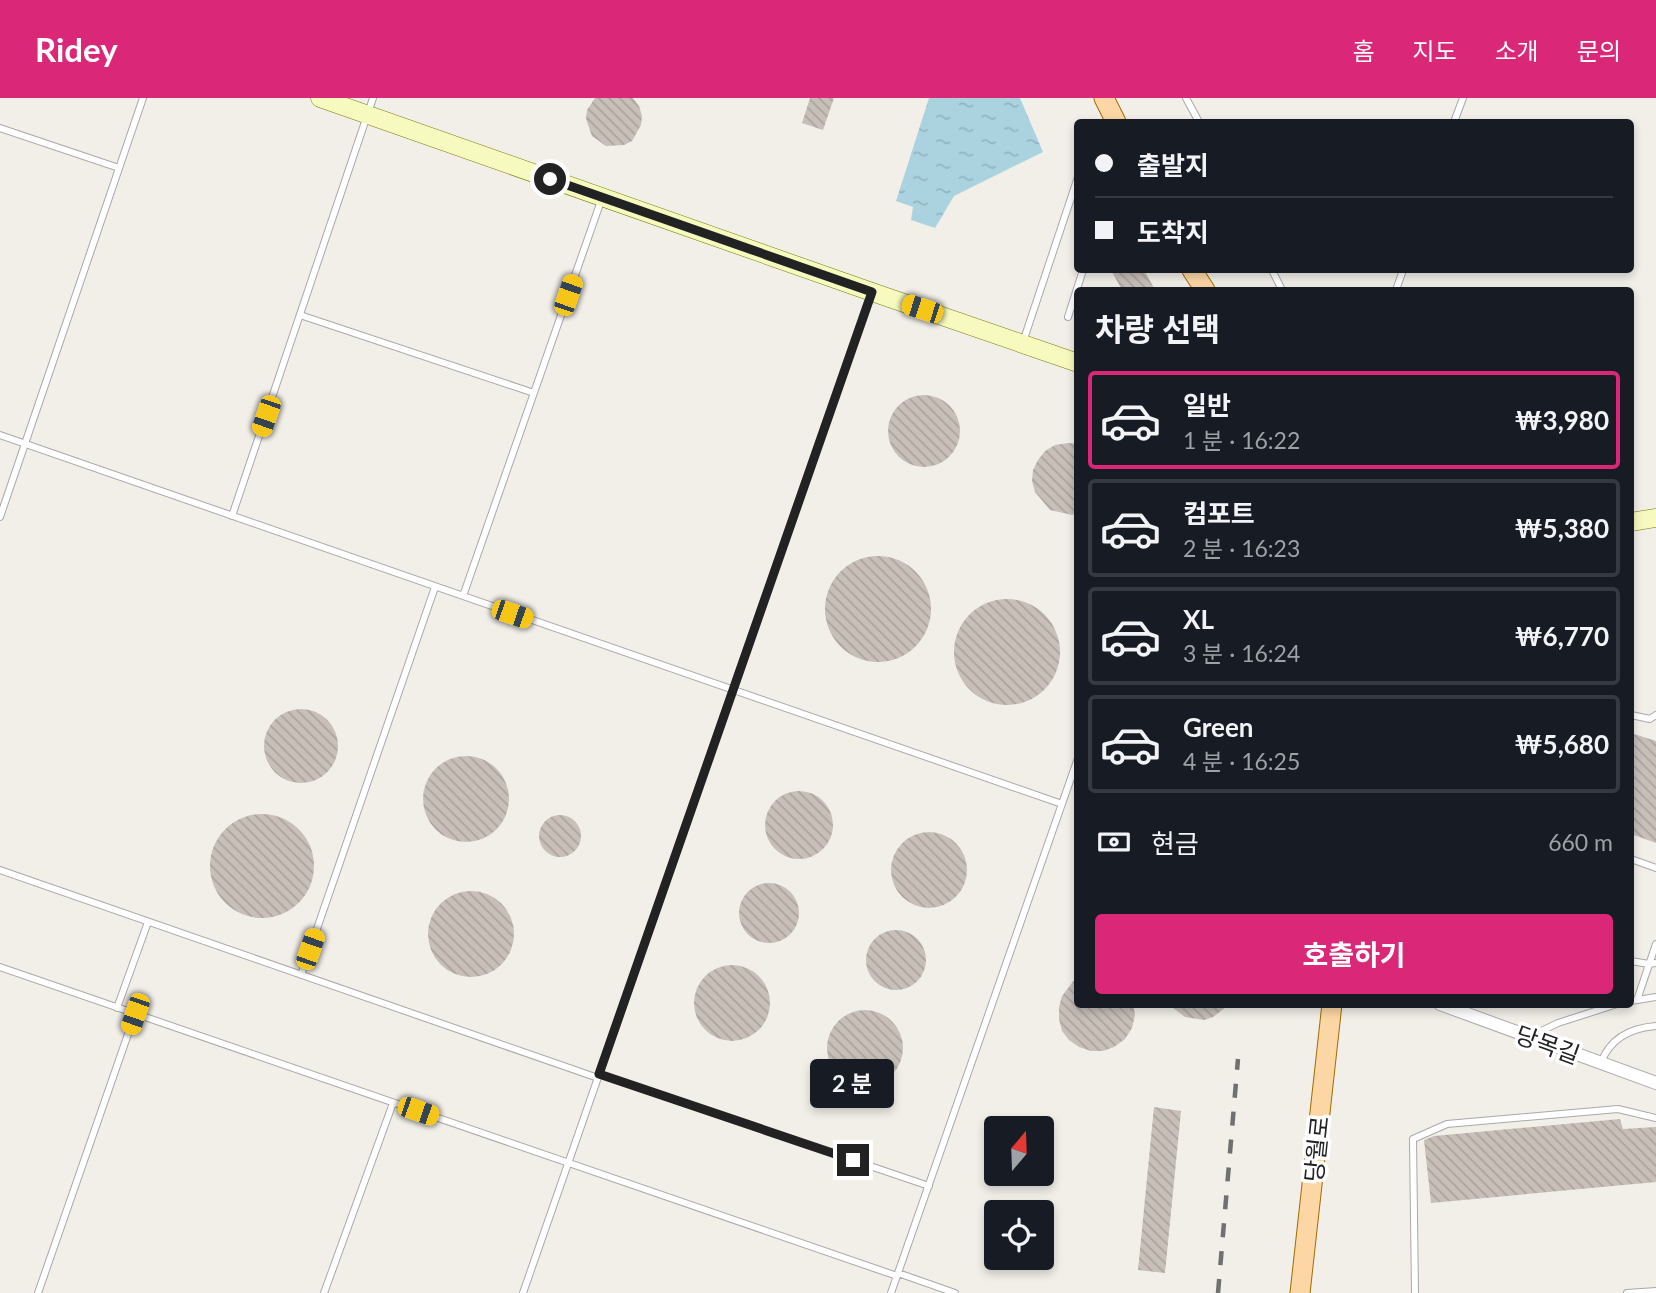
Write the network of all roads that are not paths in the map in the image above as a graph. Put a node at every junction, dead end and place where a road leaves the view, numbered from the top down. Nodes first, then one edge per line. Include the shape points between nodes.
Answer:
1 (143, 98) edge
2 (320, 98) edge
3 (1104, 98) edge
4 (1186, 98) edge
5 (1463, 98) edge
6 (370, 106) edge
7 (1114, 119) edge
8 (1197, 119) edge
9 (1455, 119) edge
10 (0, 128) edge
11 (119, 168) junction
12 (1074, 189) edge
13 (602, 197) junction
14 (872, 292) junction
15 (1074, 304) edge
16 (300, 315) junction
17 (1068, 317) dead end
18 (1023, 344) junction
19 (1074, 362) edge
20 (534, 393) junction
21 (0, 435) edge
22 (26, 444) junction
23 (232, 516) junction
24 (0, 517) edge
25 (1656, 517) edge
26 (1634, 521) edge
27 (435, 587) junction
28 (463, 596) junction
29 (734, 691) junction
30 (1656, 715) edge
31 (1634, 716) edge
32 (1074, 770) edge
33 (1062, 804) junction
34 (1634, 860) edge
35 (1656, 868) edge
36 (0, 870) edge
37 (148, 922) junction
38 (1656, 944) edge
39 (1634, 961) edge
40 (1652, 964) edge
41 (0, 967) edge
42 (301, 975) junction
43 (1656, 998) edge
44 (1634, 1000) edge
45 (117, 1008) junction
46 (1332, 1008) edge
47 (1451, 1008) edge
48 (1605, 1008) edge
49 (135, 1014) junction
50 (1656, 1026) edge
51 (1529, 1037) junction
52 (1601, 1064) junction
53 (598, 1076) junction
54 (1656, 1083) edge
55 (393, 1103) junction
56 (1656, 1118) edge
57 (569, 1163) junction
58 (929, 1186) junction
59 (897, 1274) junction
60 (1656, 1291) edge
61 (38, 1293) edge
62 (324, 1293) edge
63 (523, 1293) edge
64 (891, 1293) edge
65 (955, 1293) edge
66 (1300, 1293) edge
67 (1415, 1293) edge
68 (1627, 1293) edge

1 - 11 lane
2 - 6 main road
3 - 7 main road
4 - 8 lane
5 - 9 lane
6 - 13 main road
6 - 16 lane
10 - 11 lane
11 - 22 lane
12 - 18 lane
13 - 14 main road
13 - 20 lane
14 - 18 main road
14 - 29 lane
15 - 17 lane
16 - 20 lane
16 - 23 lane
18 - 19 main road
20 - 28 lane
21 - 22 lane
22 - 23 lane
22 - 24 lane
23 - 27 lane
25 - 26 main road
27 - 28 lane
27 - 42 lane
28 - 29 lane
29 - 33 lane
29 - 53 lane
30 - 31 lane via 1650,719
32 - 33 lane
33 - 58 lane
34 - 35 lane
36 - 37 lane
37 - 42 lane
37 - 45 lane
38 - 40 lane
39 - 40 lane
40 - 44 lane
41 - 45 lane
42 - 53 lane
43 - 44 lane
45 - 49 lane
46 - 66 main road, 당월로
47 - 51 street, 당목길
48 - 51 lane
49 - 55 lane
49 - 61 lane
50 - 52 lane via 1632,1031 1609,1044
51 - 52 street, 당목길
52 - 54 street, 당목길
53 - 57 lane
53 - 58 lane
55 - 57 lane
55 - 62 lane
56 - 67 lane via 1618,1109 1486,1120 1447,1124 1413,1139
57 - 59 lane
57 - 63 lane
58 - 59 lane
59 - 64 lane
59 - 65 lane
60 - 68 lane

